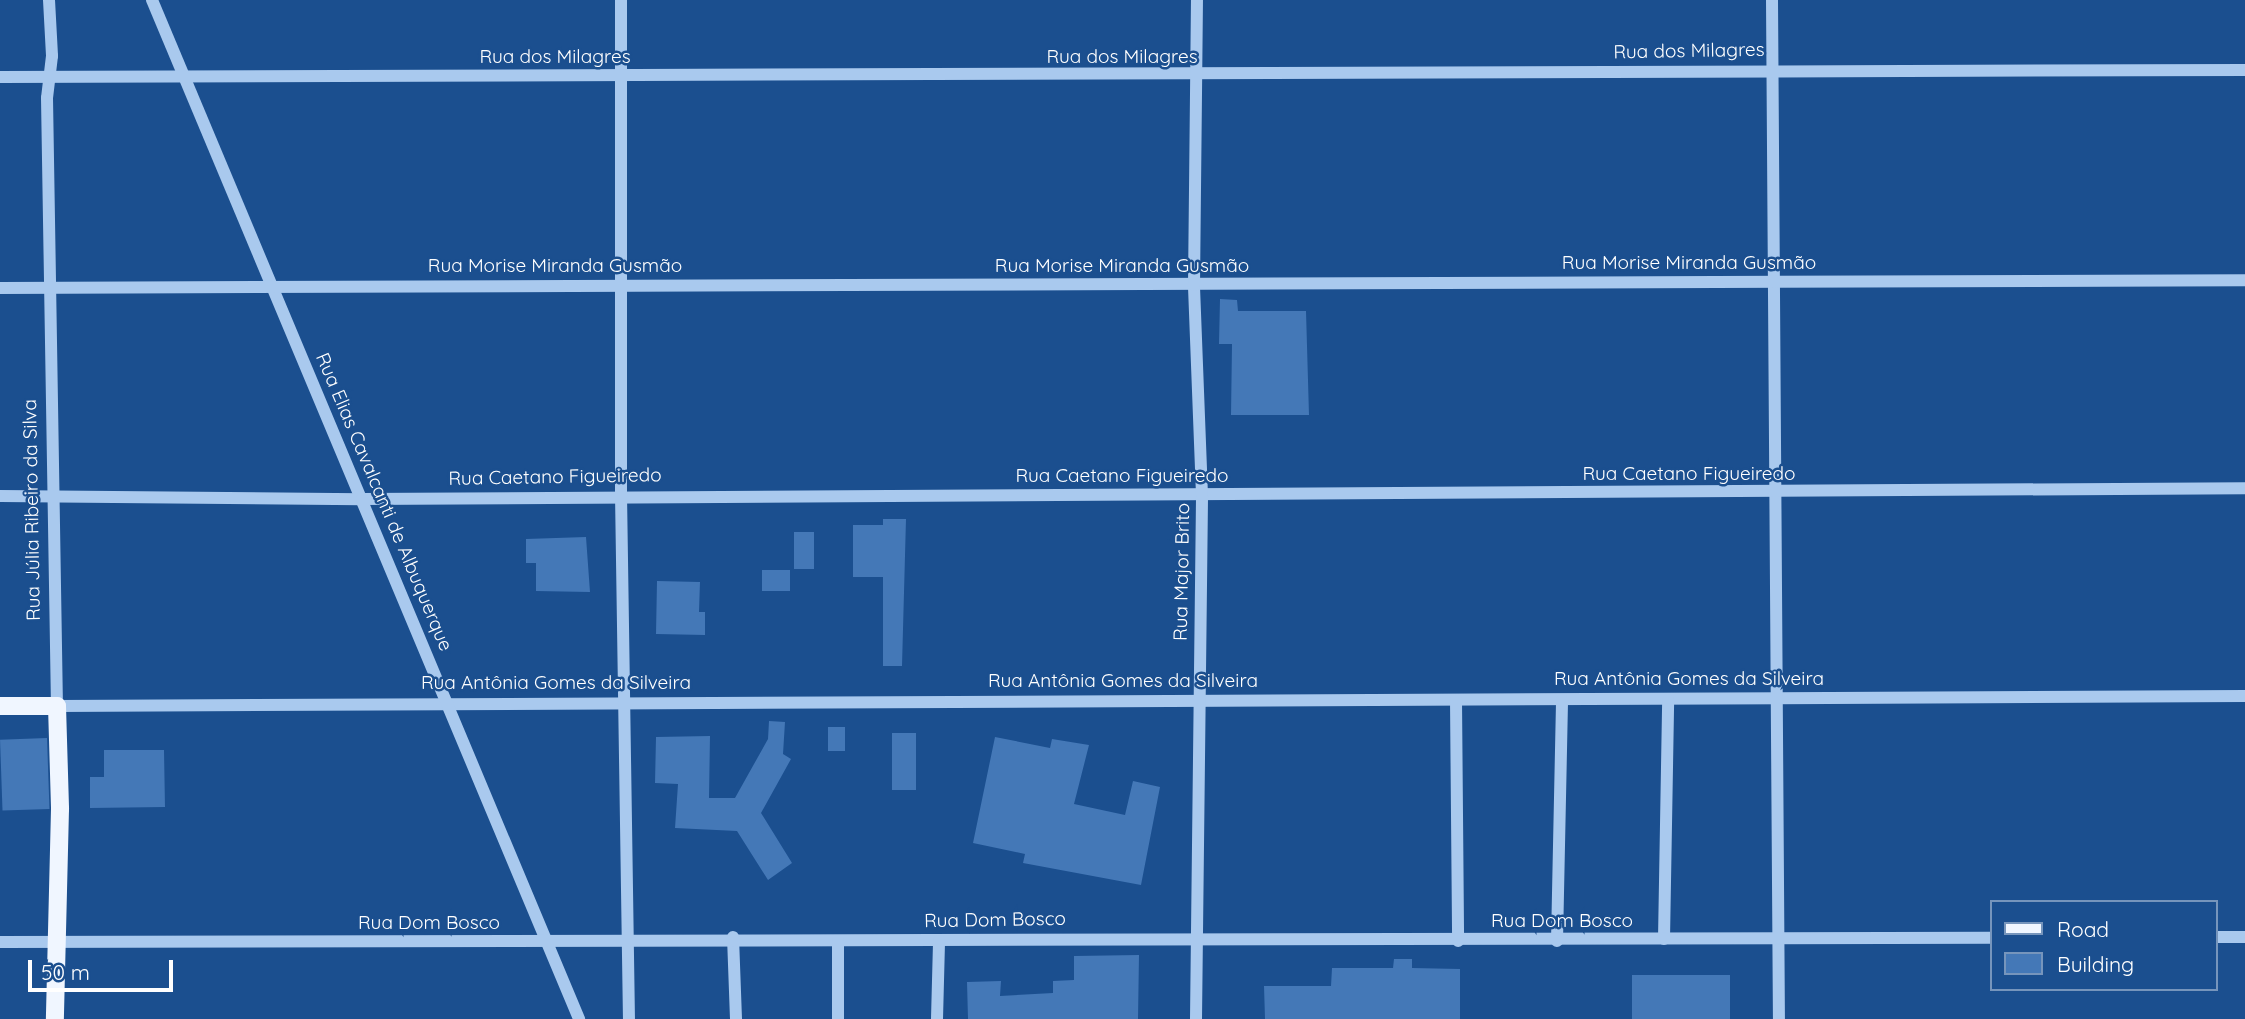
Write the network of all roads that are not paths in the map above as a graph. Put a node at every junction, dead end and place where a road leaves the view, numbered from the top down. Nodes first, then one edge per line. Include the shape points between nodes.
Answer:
1 (49, 0) edge
2 (152, 0) edge
3 (621, 0) edge
4 (1197, 0) edge
5 (1772, 0) edge
6 (1774, 70) junction
7 (2245, 70) edge
8 (50, 76) junction
9 (622, 76) junction
10 (1198, 76) junction
11 (0, 77) edge
12 (184, 77) junction
13 (2245, 280) edge
14 (1771, 282) junction
15 (620, 285) junction
16 (1195, 285) junction
17 (52, 287) junction
18 (274, 287) junction
19 (0, 288) edge
20 (2245, 488) edge
21 (1775, 492) junction
22 (621, 494) junction
23 (1202, 495) junction
24 (0, 496) edge
25 (52, 496) junction
26 (362, 499) junction
27 (2245, 696) edge
28 (1456, 700) junction
29 (1562, 700) junction
30 (1668, 700) junction
31 (1775, 700) junction
32 (1200, 703) junction
33 (448, 704) junction
34 (626, 704) junction
35 (0, 706) edge
36 (57, 706) junction
37 (733, 937) junction
38 (2217, 937) edge
39 (2245, 937) edge
40 (1990, 938) edge
41 (625, 939) junction
42 (1664, 939) junction
43 (1780, 939) junction
44 (1195, 940) junction
45 (55, 941) junction
46 (838, 941) junction
47 (939, 941) junction
48 (1458, 941) junction
49 (1557, 941) junction
50 (0, 942) edge
51 (549, 942) junction
52 (55, 1019) edge
53 (579, 1019) edge
54 (629, 1019) edge
55 (736, 1019) edge
56 (838, 1019) edge
57 (937, 1019) edge
58 (1196, 1019) edge
59 (1779, 1019) edge

1 - 8 street, Rua Júlia Ribeiro da Silva
2 - 12 street, Rua Elias Cavalcanti de Albuquerque
3 - 9 street
4 - 10 street, Rua Major Brito
5 - 6 street
6 - 7 street, Rua dos Milagres
6 - 10 street, Rua dos Milagres
6 - 14 street
8 - 11 street, Rua dos Milagres
8 - 12 street, Rua dos Milagres
8 - 17 street, Rua Júlia Ribeiro da Silva
9 - 10 street, Rua dos Milagres
9 - 12 street, Rua dos Milagres
9 - 15 street
10 - 16 street, Rua Major Brito
12 - 18 street, Rua Elias Cavalcanti de Albuquerque
13 - 14 street, Rua Morise Miranda Gusmão
14 - 16 street, Rua Morise Miranda Gusmão
14 - 21 street
15 - 16 street, Rua Morise Miranda Gusmão
15 - 18 street, Rua Morise Miranda Gusmão
15 - 22 street
16 - 23 street, Rua Major Brito
17 - 18 street, Rua Morise Miranda Gusmão
17 - 19 street, Rua Morise Miranda Gusmão
17 - 25 street, Rua Júlia Ribeiro da Silva
18 - 26 street, Rua Elias Cavalcanti de Albuquerque
20 - 21 street, Rua Caetano Figueiredo
21 - 23 street, Rua Caetano Figueiredo
21 - 31 street
22 - 23 street, Rua Caetano Figueiredo
22 - 26 street, Rua Caetano Figueiredo
22 - 34 street
23 - 32 street, Rua Major Brito
24 - 25 street, Rua Caetano Figueiredo
25 - 26 street, Rua Caetano Figueiredo
25 - 36 street, Rua Júlia Ribeiro da Silva
26 - 33 street, Rua Elias Cavalcanti de Albuquerque
27 - 31 street, Rua Antônia Gomes da Silveira
28 - 29 street, Rua Antônia Gomes da Silveira
28 - 32 street, Rua Antônia Gomes da Silveira
28 - 48 street
29 - 30 street, Rua Antônia Gomes da Silveira
29 - 49 street
30 - 31 street, Rua Antônia Gomes da Silveira
30 - 42 street
31 - 43 street
32 - 34 street, Rua Antônia Gomes da Silveira
32 - 44 street, Rua Major Brito
33 - 34 street, Rua Antônia Gomes da Silveira
33 - 36 street, Rua Antônia Gomes da Silveira
33 - 51 street, Rua Elias Cavalcanti de Albuquerque
34 - 41 street
35 - 36 main road, Rua Antônia Gomes da Silveira
36 - 45 main road, Rua Júlia Ribeiro da Silva via 60,809
37 - 41 street, Rua Dom Bosco
37 - 46 street, Rua Dom Bosco
37 - 55 street
38 - 39 street
40 - 43 street, Rua Dom Bosco
41 - 51 street, Rua Dom Bosco
41 - 54 street
42 - 43 street, Rua Dom Bosco
42 - 49 street, Rua Dom Bosco
43 - 59 street
44 - 47 street, Rua Dom Bosco
44 - 48 street, Rua Dom Bosco
44 - 58 street, Rua Major Brito
45 - 50 street, Rua Dom Bosco
45 - 51 street, Rua Dom Bosco
45 - 52 main road, Rua Júlia Ribeiro da Silva
46 - 47 street, Rua Dom Bosco
46 - 56 street
47 - 57 street
48 - 49 street, Rua Dom Bosco
51 - 53 street, Rua Elias Cavalcanti de Albuquerque

